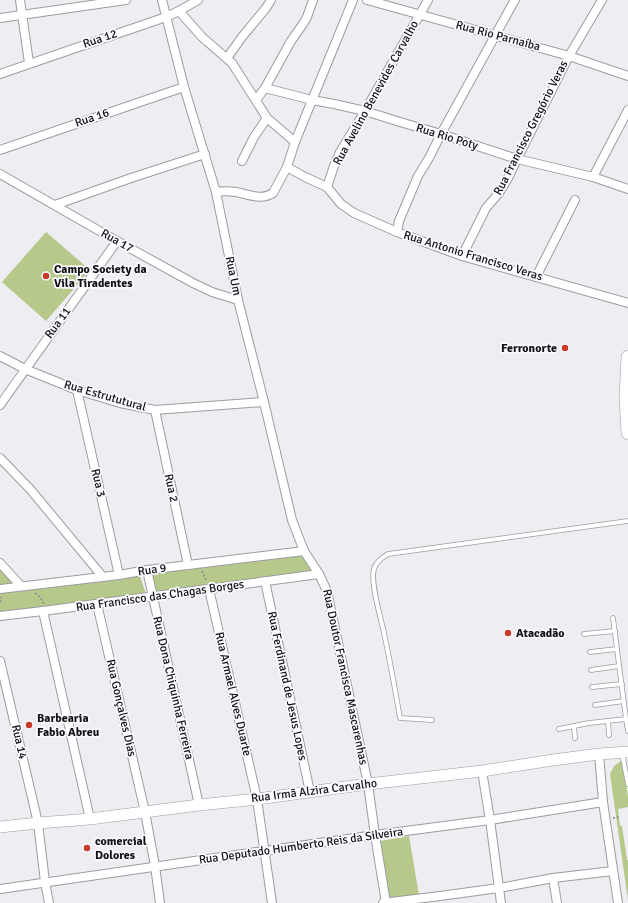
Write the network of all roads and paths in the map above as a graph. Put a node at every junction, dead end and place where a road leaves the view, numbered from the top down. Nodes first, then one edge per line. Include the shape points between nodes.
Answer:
1 (20, 0) edge
2 (126, 0) edge
3 (162, 0) edge
4 (198, 0) edge
5 (271, 0) edge
6 (313, 0) edge
7 (353, 0) edge
8 (367, 0) edge
9 (428, 0) edge
10 (515, 0) edge
11 (602, 0) edge
12 (179, 11) junction
13 (22, 14) junction
14 (420, 15) junction
15 (166, 17) junction
16 (0, 18) edge
17 (495, 36) junction
18 (569, 56) junction
19 (227, 58) junction
20 (30, 63) junction
21 (0, 74) edge
22 (628, 76) edge
23 (184, 86) junction
24 (265, 88) junction
25 (256, 100) junction
26 (312, 100) junction
27 (628, 110) edge
28 (365, 111) junction
29 (267, 118) junction
30 (441, 134) junction
31 (295, 142) junction
32 (0, 150) edge
33 (205, 154) junction
34 (517, 159) junction
35 (242, 161) dead end
36 (286, 167) junction
37 (0, 174) edge
38 (593, 177) junction
39 (327, 187) junction
40 (628, 189) edge
41 (216, 192) junction
42 (575, 200) dead end
43 (55, 205) junction
44 (397, 232) junction
45 (117, 241) junction
46 (462, 256) junction
47 (536, 276) junction
48 (238, 300) junction
49 (628, 302) edge
50 (0, 356) edge
51 (628, 357) edge
52 (25, 369) junction
53 (77, 390) junction
54 (264, 402) junction
55 (0, 405) edge
56 (154, 410) junction
57 (628, 433) edge
58 (0, 458) edge
59 (628, 521) edge
60 (304, 551) junction
61 (0, 563) edge
62 (192, 565) junction
63 (147, 570) junction
64 (319, 574) junction
65 (119, 575) junction
66 (103, 576) junction
67 (265, 581) junction
68 (25, 586) junction
69 (0, 589) edge
70 (209, 589) junction
71 (0, 594) edge
72 (153, 596) junction
73 (0, 602) edge
74 (97, 604) junction
75 (43, 611) junction
76 (0, 616) edge
77 (613, 618) dead end
78 (615, 630) junction
79 (584, 634) dead end
80 (617, 649) junction
81 (590, 652) dead end
82 (0, 661) edge
83 (619, 666) junction
84 (591, 670) dead end
85 (622, 684) junction
86 (592, 687) dead end
87 (624, 701) junction
88 (595, 705) dead end
89 (626, 719) junction
90 (432, 720) dead end
91 (608, 721) junction
92 (574, 726) junction
93 (559, 729) dead end
94 (628, 731) edge
95 (609, 735) dead end
96 (575, 738) dead end
97 (625, 753) edge
98 (599, 754) junction
99 (482, 771) junction
100 (368, 784) junction
101 (628, 784) edge
102 (310, 792) junction
103 (257, 799) junction
104 (603, 802) junction
105 (199, 805) junction
106 (145, 812) junction
107 (90, 819) junction
108 (490, 820) junction
109 (38, 823) junction
110 (0, 827) edge
111 (375, 835) junction
112 (264, 850) junction
113 (155, 866) junction
114 (614, 871) junction
115 (553, 878) junction
116 (45, 882) junction
117 (499, 888) junction
118 (0, 889) edge
119 (441, 900) edge
120 (49, 903) edge
121 (160, 903) edge
122 (272, 903) edge
123 (385, 903) edge
124 (501, 903) edge
125 (557, 903) edge
126 (618, 903) edge

1 - 13 street
2 - 13 street
3 - 15 street, Rua Um
4 - 12 street, Rua 12
5 - 19 street
6 - 24 street via 301,28 291,40
7 - 26 street
8 - 14 street, Rua Rio Parnaíba
9 - 14 street, Rua Avelino Benevides Carvalho
10 - 17 street
11 - 18 street, Rua Francisco Gregório Veras
12 - 15 street, Rua 12
12 - 19 street via 202,37
13 - 16 street
13 - 20 street
14 - 17 street, Rua Rio Parnaíba
14 - 28 street, Rua Avelino Benevides Carvalho
15 - 20 street, Rua 12
15 - 23 street, Rua Um
17 - 18 street, Rua Rio Parnaíba
17 - 30 street
18 - 22 street, Rua Rio Parnaíba
18 - 34 street, Rua Francisco Gregório Veras
19 - 25 street
20 - 21 street, Rua 12
23 - 32 street, Rua 16
23 - 33 street, Rua Um
24 - 25 street
24 - 26 street, Rua Rio Poty
25 - 29 street
26 - 28 street, Rua Rio Poty
26 - 31 street
27 - 38 street
28 - 30 street, Rua Rio Poty
28 - 39 street, Rua Avelino Benevides Carvalho via 340,152
29 - 31 street
29 - 35 street
30 - 34 street, Rua Rio Poty
30 - 44 street via 418,176
31 - 36 street
33 - 41 street, Rua Um
33 - 43 street
34 - 38 street, Rua Rio Poty
34 - 46 street, Rua Francisco Gregório Veras via 499,193 486,208
36 - 39 street, Rua Antonio Francisco Veras
36 - 41 street via 276,190 270,195 254,197 228,191
37 - 43 street, Rua 17
38 - 40 street, Rua Rio Poty
39 - 44 street, Rua Antonio Francisco Veras via 346,208
41 - 48 street, Rua Um
42 - 47 street
43 - 45 street, Rua 17
44 - 46 street, Rua Antonio Francisco Veras
45 - 48 street, Rua 17 via 193,283
45 - 52 street, Rua 11
46 - 47 street, Rua Antonio Francisco Veras
47 - 49 street, Rua Antonio Francisco Veras
48 - 54 street, Rua Um
50 - 52 street, Rua Estrututural
51 - 57 main road
52 - 53 street, Rua Estrututural
52 - 55 street, Rua 11
53 - 56 street, Rua Estrututural
53 - 65 street, Rua 3
54 - 56 street, Rua Estrututural
54 - 60 street, Rua Um via 292,520
56 - 62 street, Rua 2
58 - 66 street via 30,489
59 - 90 lane via 388,554 376,563 373,570 374,585 400,718
60 - 62 street, Rua 9
60 - 64 street, Rua Doutor Francisca Mascarenhas
61 - 68 street
62 - 63 street, Rua 9
62 - 70 path via 208,580
63 - 65 street, Rua 9
63 - 72 street, Rua Dona Chiquinha Ferreira
64 - 67 street, Rua Francisco das Chagas Borges
64 - 100 street, Rua Doutor Francisca Mascarenhas via 333,620
65 - 66 street, Rua 9
66 - 68 street, Rua 9
67 - 70 street, Rua Francisco das Chagas Borges
67 - 102 street, Rua Ferdinand de Jesus Lopes
68 - 69 street, Rua 9
68 - 75 path via 40,597 44,603
70 - 72 street, Rua Francisco das Chagas Borges
70 - 103 street, Rua Armael Alves Duarte
71 - 73 path
72 - 74 street, Rua Francisco das Chagas Borges
72 - 105 street, Rua Dona Chiquinha Ferreira
74 - 75 street, Rua Francisco das Chagas Borges
74 - 106 street, Rua Gonçalves Dias
75 - 76 street, Rua Francisco das Chagas Borges
75 - 107 street
77 - 78 lane
78 - 79 lane
78 - 80 lane
80 - 81 lane
80 - 83 lane
82 - 109 street, Rua 14
83 - 84 lane
83 - 85 lane
85 - 86 lane
85 - 87 lane
87 - 88 lane
87 - 89 lane
89 - 91 lane
89 - 94 lane
91 - 92 lane
91 - 95 lane
92 - 93 lane
92 - 96 lane
97 - 98 street, Rua Irmã Alzira Carvalho
97 - 101 lane
98 - 99 street, Rua Irmã Alzira Carvalho
98 - 104 street
99 - 100 street, Rua Irmã Alzira Carvalho
99 - 108 street
100 - 102 street, Rua Irmã Alzira Carvalho
100 - 111 street, Rua Doutor Francisca Mascarenhas
102 - 103 street, Rua Irmã Alzira Carvalho
103 - 105 street, Rua Irmã Alzira Carvalho
103 - 112 street, Rua Armael Alves Duarte
104 - 108 street, Rua Deputado Humberto Reis da Silveira
104 - 114 street
105 - 106 street, Rua Irmã Alzira Carvalho
106 - 107 street, Rua Irmã Alzira Carvalho
106 - 113 street, Rua Gonçalves Dias
107 - 109 street, Rua Irmã Alzira Carvalho
108 - 111 street, Rua Deputado Humberto Reis da Silveira
108 - 117 street
109 - 110 street, Rua Irmã Alzira Carvalho
109 - 116 street, Rua 14
111 - 112 street, Rua Deputado Humberto Reis da Silveira
111 - 123 street, Rua Doutor Francisca Mascarenhas
112 - 113 street, Rua Deputado Humberto Reis da Silveira
112 - 122 street, Rua Armael Alves Duarte
113 - 116 street, Rua Deputado Humberto Reis da Silveira
113 - 121 street, Rua Gonçalves Dias
114 - 115 street
114 - 126 street
115 - 117 street
115 - 125 street
116 - 118 street, Rua Deputado Humberto Reis da Silveira
116 - 120 street, Rua 14
117 - 119 street
117 - 124 street
119 - 123 street

